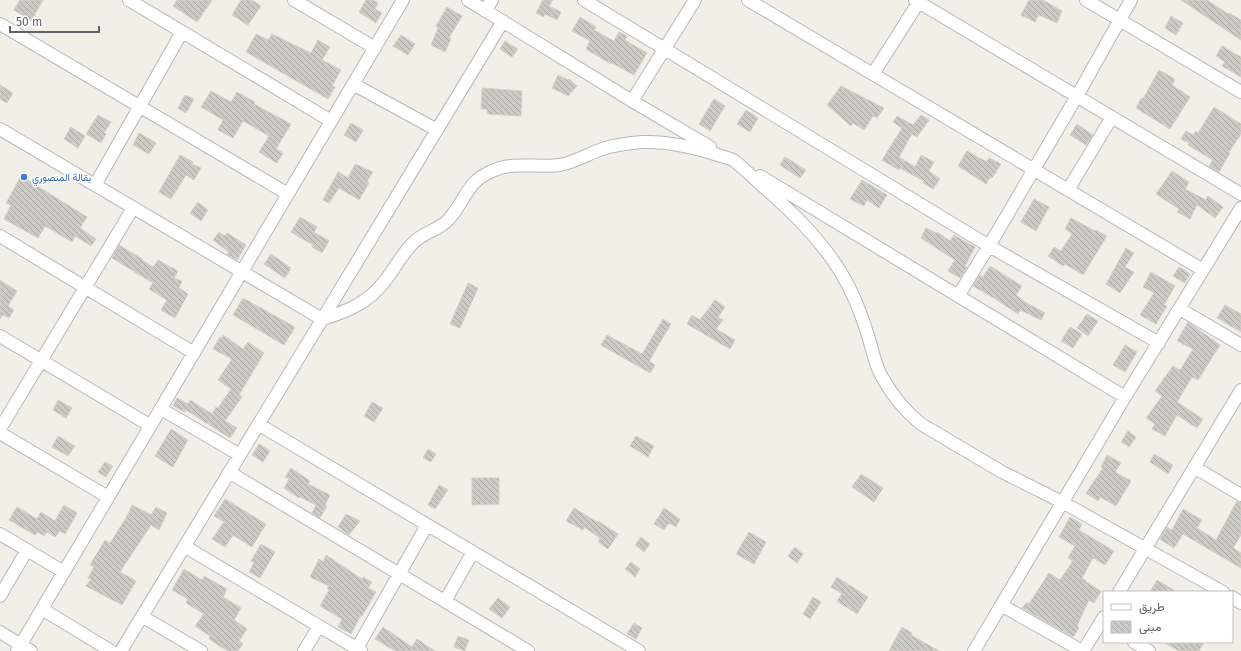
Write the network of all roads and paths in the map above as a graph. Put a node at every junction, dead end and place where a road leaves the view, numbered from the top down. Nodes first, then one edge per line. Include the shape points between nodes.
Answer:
1 (128, 0) edge
2 (294, 0) edge
3 (403, 0) edge
4 (468, 0) edge
5 (492, 0) edge
6 (695, 0) edge
7 (748, 0) edge
8 (1086, 0) edge
9 (1130, 0) edge
10 (587, 1) edge
11 (918, 1) edge
12 (485, 11) junction
13 (1118, 20) junction
14 (503, 21) junction
15 (0, 24) edge
16 (182, 32) junction
17 (374, 48) junction
18 (665, 48) junction
19 (873, 74) junction
20 (353, 84) junction
21 (1241, 92) edge
22 (1077, 96) junction
23 (632, 101) junction
24 (140, 106) junction
25 (1112, 117) junction
26 (331, 121) junction
27 (0, 129) edge
28 (437, 130) junction
29 (732, 160) junction
30 (1034, 170) junction
31 (95, 185) junction
32 (1068, 190) junction
33 (288, 194) junction
34 (1241, 194) edge
35 (133, 208) junction
36 (1241, 208) edge
37 (0, 236) edge
38 (989, 246) junction
39 (1203, 270) junction
40 (242, 272) junction
41 (85, 287) junction
42 (958, 296) junction
43 (1180, 309) junction
44 (322, 319) junction
45 (0, 336) edge
46 (1159, 343) junction
47 (1241, 345) edge
48 (194, 353) junction
49 (41, 360) junction
50 (1240, 393) edge
51 (1125, 397) junction
52 (161, 409) junction
53 (258, 424) junction
54 (151, 426) junction
55 (0, 429) edge
56 (0, 433) edge
57 (240, 455) junction
58 (1194, 468) junction
59 (229, 472) junction
60 (1241, 495) edge
61 (108, 497) junction
62 (1062, 502) junction
63 (427, 525) junction
64 (0, 534) edge
65 (184, 546) junction
66 (1146, 548) junction
67 (27, 550) junction
68 (473, 552) junction
69 (64, 572) junction
70 (399, 574) junction
71 (1120, 591) edge
72 (1221, 591) edge
73 (0, 596) edge
74 (445, 601) junction
75 (1001, 605) junction
76 (42, 609) junction
77 (143, 617) junction
78 (1103, 621) edge
79 (318, 626) junction
80 (0, 632) edge
81 (1136, 643) edge
82 (625, 647) edge
83 (19, 648) edge
84 (359, 650) edge
85 (32, 651) edge
86 (111, 651) edge
87 (121, 651) edge
88 (201, 651) edge
89 (304, 651) edge
90 (528, 651) edge
91 (639, 651) edge
92 (974, 651) edge
93 (1083, 651) edge
94 (1149, 651) edge

1 - 16 street
2 - 17 street
3 - 17 street
4 - 12 street
5 - 12 street
6 - 18 street
7 - 19 street
8 - 13 street
9 - 13 street
10 - 18 street
11 - 19 street
11 - 22 street
12 - 14 street
13 - 21 street
13 - 22 street
14 - 23 street
14 - 28 street
15 - 24 street
16 - 24 street
16 - 26 street
17 - 20 street
18 - 23 street
18 - 38 street
19 - 30 street
20 - 26 street
20 - 28 street
22 - 25 street
22 - 30 street
23 - 29 street
24 - 31 street
24 - 33 street
25 - 32 street
25 - 34 street
26 - 33 street
27 - 31 street
28 - 44 street
29 - 42 street
29 - 44 street via 692,146 641,142 604,149 562,164 503,167 491,171 476,180 444,224 413,242 383,283 366,300 346,311
29 - 62 street via 803,225 840,271 858,306 882,377 909,414 921,424 1002,472
30 - 32 street
30 - 38 street
31 - 35 street
32 - 39 street
33 - 40 street
35 - 40 street
35 - 41 street
36 - 39 street
37 - 41 street
38 - 42 street
38 - 46 street
39 - 43 street
40 - 44 street
40 - 48 street
41 - 48 street
41 - 49 street
42 - 51 street
43 - 46 street
43 - 47 street
44 - 53 street
45 - 49 street
46 - 51 street
48 - 52 street
49 - 54 street
49 - 55 street
50 - 58 street
51 - 62 street
52 - 54 street
52 - 57 street
53 - 57 street
53 - 63 street
54 - 61 street
56 - 61 street
57 - 59 street
58 - 60 street
58 - 66 street
59 - 65 street
59 - 70 street
61 - 69 street
62 - 66 street
62 - 75 street
63 - 68 street
63 - 70 street
64 - 67 street
65 - 77 street
65 - 79 street
66 - 71 street
66 - 72 street
67 - 69 street
67 - 73 street
68 - 74 street
68 - 82 street
69 - 76 street
70 - 74 street
70 - 84 street
74 - 90 street
75 - 92 street
75 - 93 street
76 - 83 street
76 - 86 street
77 - 87 street
77 - 88 street
78 - 93 street
79 - 84 street
79 - 89 street
80 - 83 street
81 - 94 street
82 - 91 street
83 - 85 street

